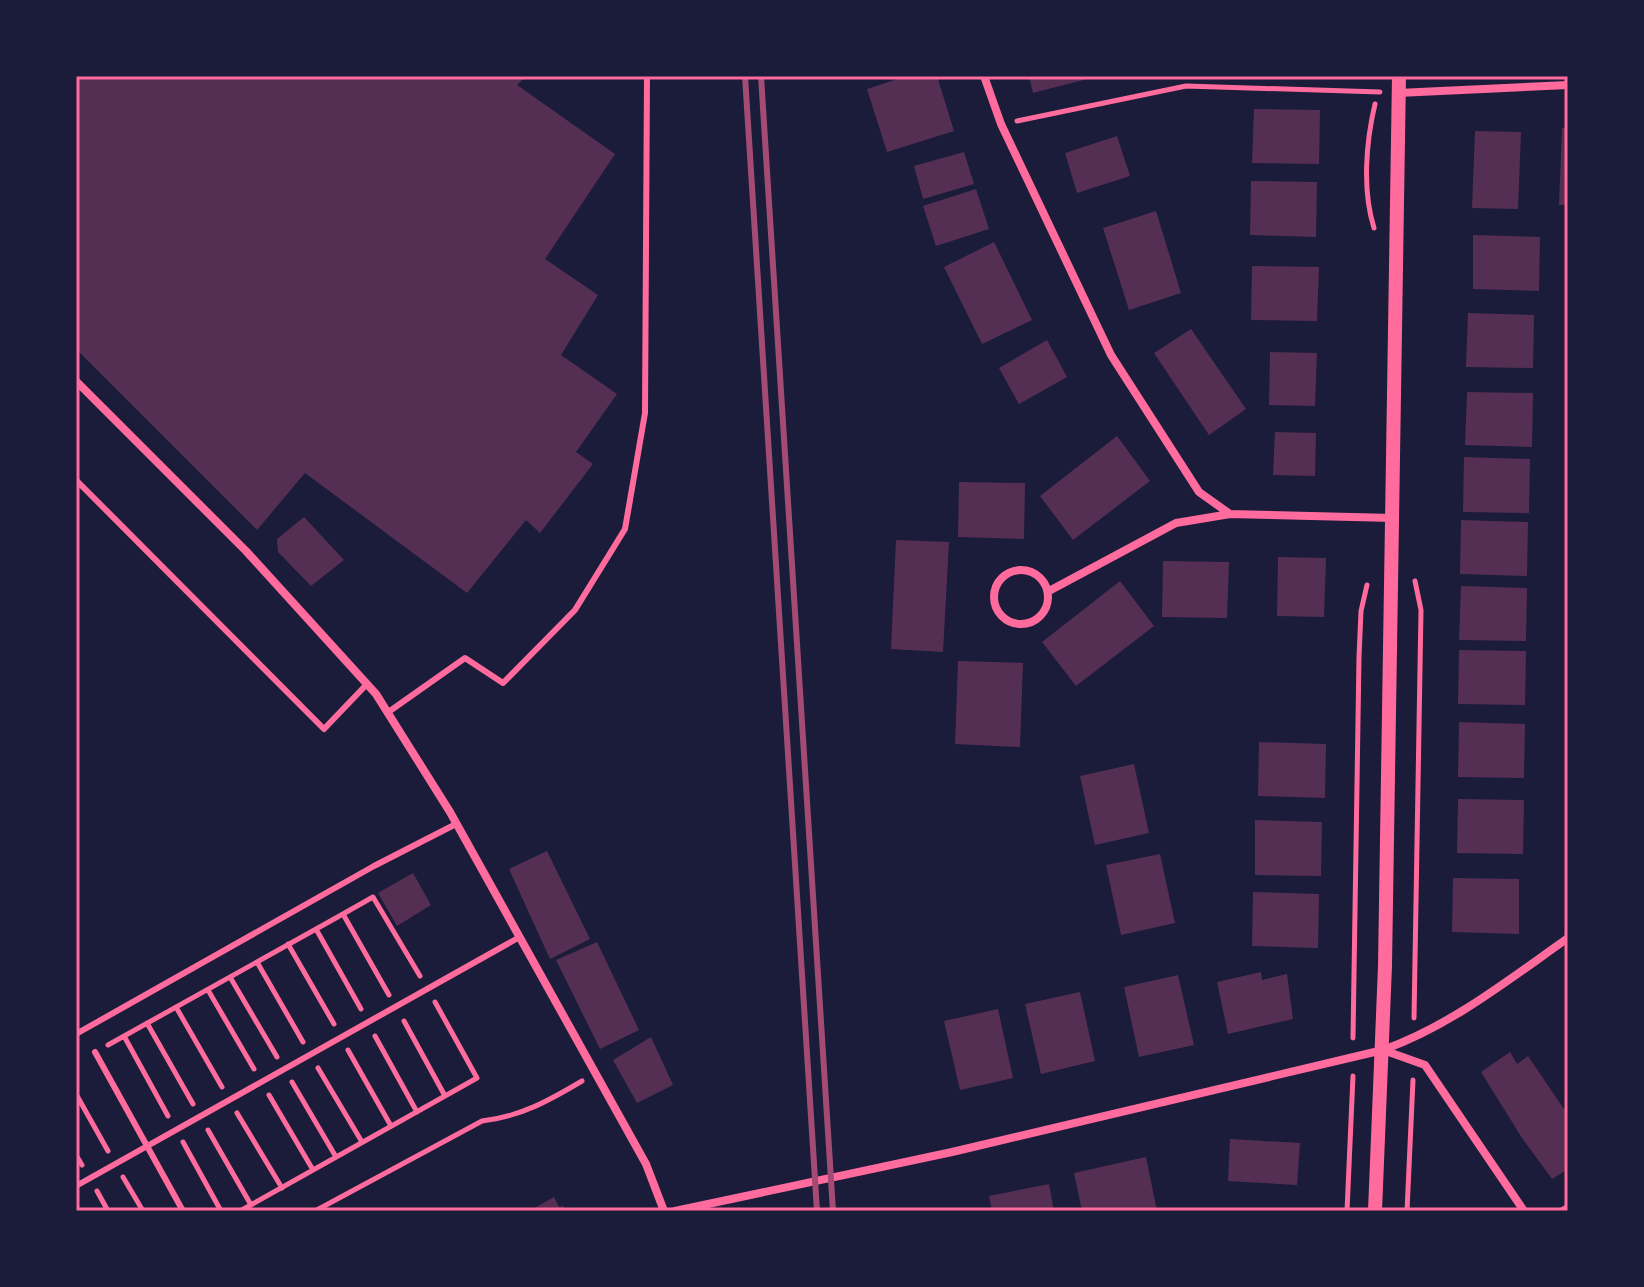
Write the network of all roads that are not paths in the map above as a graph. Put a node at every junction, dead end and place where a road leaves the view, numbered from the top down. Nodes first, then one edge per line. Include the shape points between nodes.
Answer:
1 (647, 76) edge
2 (984, 76) edge
3 (1399, 76) edge
4 (1568, 85) edge
5 (1398, 93) junction
6 (76, 381) edge
7 (76, 480) edge
8 (1230, 514) junction
9 (1393, 518) junction
10 (1049, 591) junction
11 (367, 684) junction
12 (387, 713) junction
13 (456, 824) junction
14 (518, 938) junction
15 (1568, 938) edge
16 (76, 1034) edge
17 (1383, 1050) junction
18 (95, 1052) dead end
19 (146, 1146) junction
20 (76, 1186) edge
21 (183, 1211) edge
22 (664, 1211) edge
23 (675, 1211) edge
24 (1375, 1211) edge
25 (1524, 1211) edge

1 - 12 lane via 645,413 625,529 575,610 503,683 465,658
2 - 8 street via 1001,124 1111,355 1199,492
3 - 5 street
4 - 5 street
5 - 9 street
6 - 11 street via 246,551
7 - 11 lane via 324,729
8 - 9 street
8 - 10 street via 1176,523
9 - 17 street
10 - 10 street via 1037,573 1010,570 995,584 993,606 1007,622 1032,623 1045,612
11 - 12 street
12 - 13 street
13 - 14 street
13 - 16 lane
14 - 19 lane
14 - 22 street via 646,1164
15 - 17 street via 1455,1018
17 - 23 street
17 - 24 street
17 - 25 street via 1425,1065
18 - 19 lane
19 - 20 lane
19 - 21 lane

